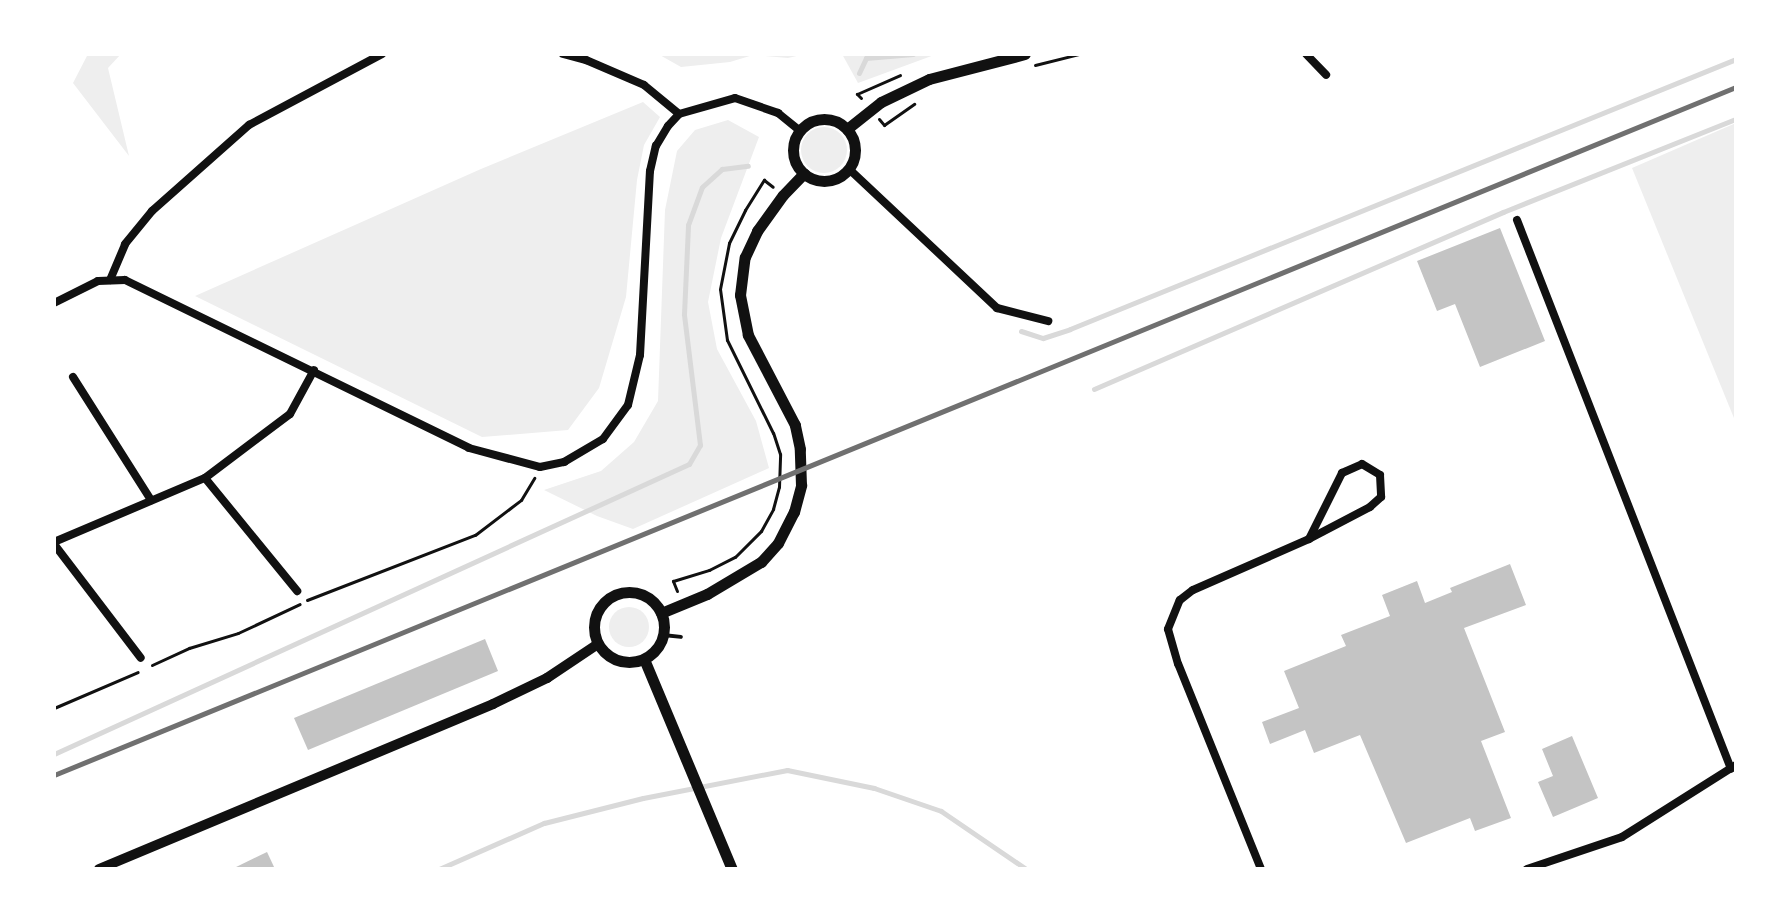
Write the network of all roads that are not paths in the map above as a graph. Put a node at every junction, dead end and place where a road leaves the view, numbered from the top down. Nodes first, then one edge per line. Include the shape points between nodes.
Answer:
1 (382, 54) edge
2 (563, 54) edge
3 (1025, 54) edge
4 (1306, 54) edge
5 (1326, 75) dead end
6 (679, 114) junction
7 (847, 129) junction
8 (800, 131) junction
9 (849, 169) junction
10 (804, 173) junction
11 (1517, 220) dead end
12 (110, 280) junction
13 (54, 303) edge
14 (1048, 321) dead end
15 (314, 370) junction
16 (73, 377) dead end
17 (205, 478) junction
18 (151, 500) junction
19 (1309, 539) junction
20 (54, 543) edge
21 (297, 591) dead end
22 (661, 613) junction
23 (663, 635) junction
24 (681, 637) dead end
25 (598, 644) junction
26 (141, 658) dead end
27 (644, 659) junction
28 (1733, 767) edge
29 (99, 869) edge
30 (732, 869) edge
31 (1261, 869) edge
32 (1527, 869) edge

1 - 12 street via 249,125 152,211 125,244
2 - 6 street via 644,85
3 - 7 main road via 916,84 881,102
4 - 5 street
6 - 8 street via 735,98 778,113
6 - 15 street via 656,146 650,171 640,355 628,405 603,439 585,452 540,467 469,448
7 - 8 main road via 820,119
7 - 9 main road via 856,149
8 - 10 main road via 794,155
9 - 10 main road via 821,181
9 - 14 street via 997,308
10 - 22 main road via 757,231 745,257 740,295 748,335 795,425 801,485 794,512 761,562
11 - 28 street
12 - 13 street
12 - 15 street via 140,286
15 - 17 street via 290,414
16 - 18 street
17 - 18 street
17 - 21 street
18 - 20 street
19 - 19 street via 1376,503 1383,482 1375,470 1362,464 1342,473
19 - 31 street via 1193,590 1180,600 1168,629
20 - 26 street
22 - 23 main road
22 - 25 main road via 640,594 617,594 599,609
23 - 24 lane
23 - 27 main road
25 - 27 main road via 615,659
25 - 29 street via 547,678 493,704
27 - 30 main road
28 - 32 street via 1622,837

